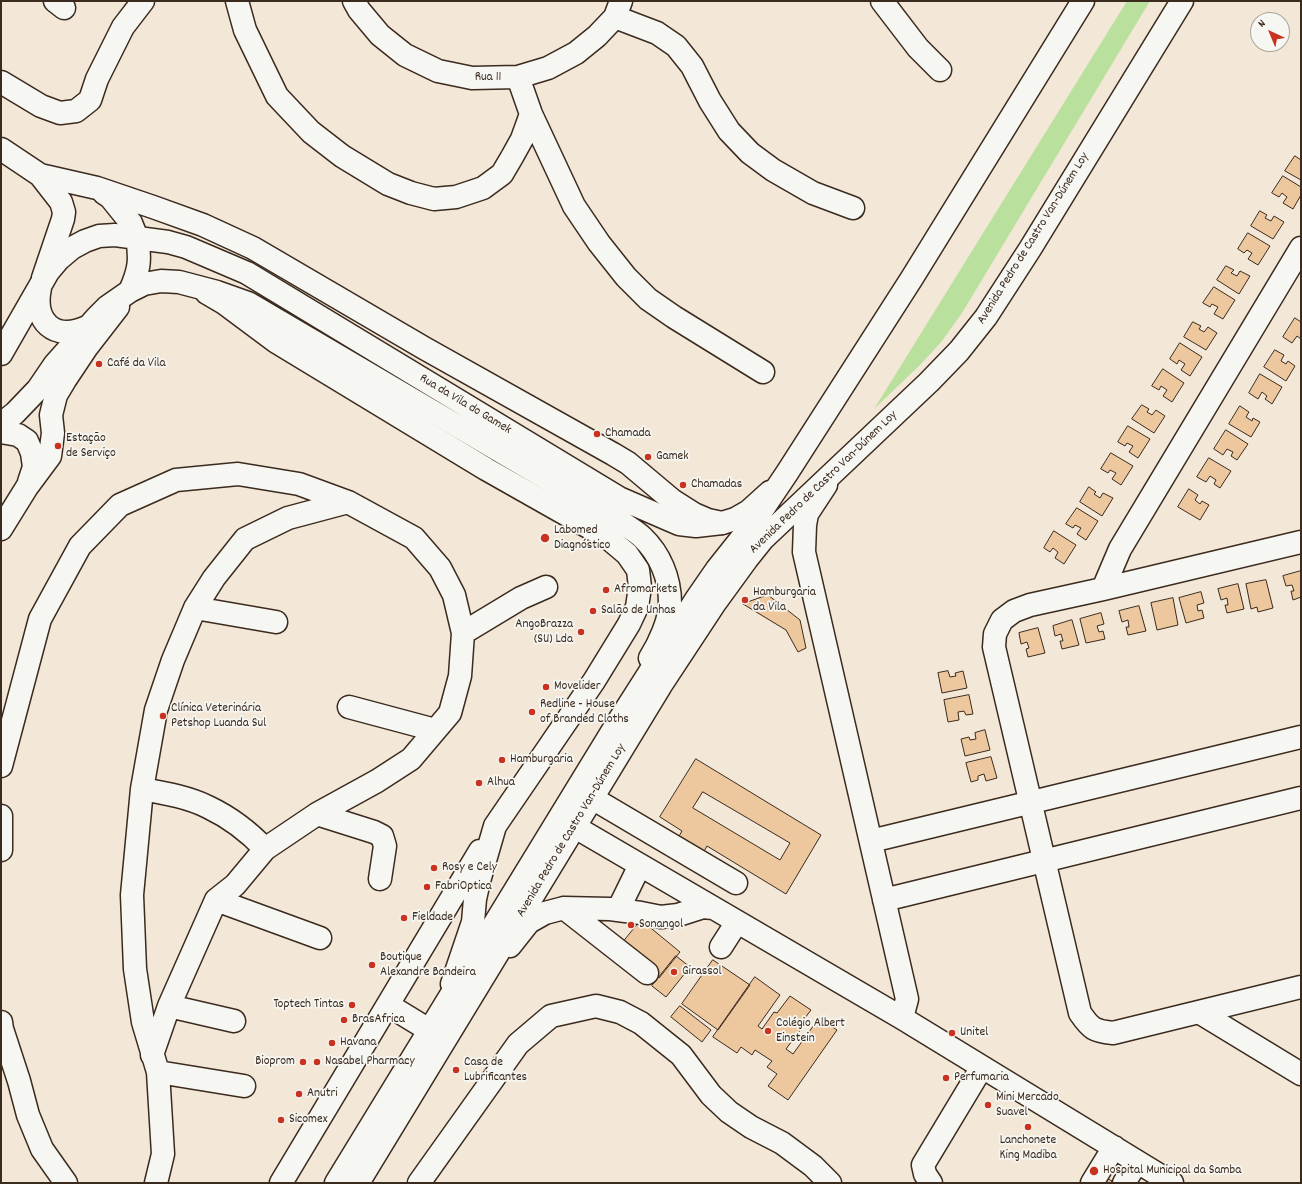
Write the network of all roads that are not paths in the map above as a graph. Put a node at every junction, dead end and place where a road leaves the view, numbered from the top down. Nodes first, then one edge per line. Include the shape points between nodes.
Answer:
1 (144, 1) edge
2 (237, 1) edge
3 (354, 1) edge
4 (882, 1) edge
5 (1082, 1) edge
6 (1182, 1) edge
7 (618, 9) edge
8 (940, 70) dead end
9 (518, 78) junction
10 (1, 82) edge
11 (531, 114) junction
12 (1, 149) edge
13 (40, 175) junction
14 (97, 188) junction
15 (853, 208) dead end
16 (136, 238) junction
17 (1301, 248) edge
18 (259, 251) junction
19 (247, 273) junction
20 (195, 286) junction
21 (40, 288) junction
22 (130, 291) junction
23 (330, 308) junction
24 (87, 327) junction
25 (424, 348) junction
26 (1, 354) edge
27 (409, 371) junction
28 (763, 372) dead end
29 (1, 424) edge
30 (1, 432) edge
31 (853, 453) junction
32 (787, 473) junction
33 (27, 487) junction
34 (348, 502) junction
35 (722, 523) junction
36 (1, 529) edge
37 (1301, 542) edge
38 (546, 587) dead end
39 (1102, 589) junction
40 (195, 608) junction
41 (276, 622) dead end
42 (463, 633) junction
43 (643, 680) junction
44 (349, 707) dead end
45 (435, 730) junction
46 (1301, 736) edge
47 (1, 766) edge
48 (142, 789) junction
49 (592, 798) junction
50 (1301, 798) edge
51 (1030, 802) junction
52 (317, 814) junction
53 (1, 816) edge
54 (495, 826) junction
55 (575, 827) junction
56 (871, 841) junction
57 (265, 849) junction
58 (1, 850) edge
59 (1044, 861) junction
60 (640, 865) junction
61 (380, 879) dead end
62 (736, 883) dead end
63 (216, 900) junction
64 (884, 900) junction
65 (564, 908) junction
66 (713, 908) junction
67 (618, 910) junction
68 (737, 922) junction
69 (320, 938) dead end
70 (721, 947) dead end
71 (646, 973) dead end
72 (1301, 987) edge
73 (477, 988) junction
74 (388, 1005) junction
75 (168, 1006) junction
76 (443, 1007) junction
77 (1199, 1012) junction
78 (902, 1018) junction
79 (234, 1021) dead end
80 (1, 1026) edge
81 (429, 1030) junction
82 (155, 1063) junction
83 (982, 1067) junction
84 (1301, 1074) edge
85 (244, 1086) dead end
86 (1114, 1148) junction
87 (1137, 1162) junction
88 (66, 1183) edge
89 (156, 1183) edge
90 (281, 1183) edge
91 (336, 1183) edge
92 (358, 1183) edge
93 (418, 1183) edge
94 (830, 1183) edge
95 (931, 1183) edge
96 (1092, 1183) edge
97 (1124, 1183) edge
98 (1172, 1183) edge

1 - 10 main road via 123,27 97,79 90,100 76,111 60,113 41,106
2 - 11 main road via 245,30 277,96 311,132 342,156 388,184 411,193 434,199 456,197 484,188 502,174 522,139
3 - 9 main road, Rua 11 via 380,35 405,55 438,71 472,78
4 - 8 main road via 918,48
5 - 32 main road, Avenida Pedro de Castro Van-Dúnem Loy via 916,271
6 - 31 main road, Avenida Pedro de Castro Van-Dúnem Loy via 986,317 959,351 929,382
7 - 9 main road, Rua 11 via 597,36 576,53 548,68
7 - 15 main road via 676,46 692,66 729,131 750,153 773,170 813,193
9 - 11 main road
11 - 28 main road via 574,206 626,277 648,299
12 - 13 main road
13 - 14 main road
13 - 21 main road via 61,202 64,212
14 - 16 main road via 110,197 122,211
14 - 18 main road via 203,225
16 - 19 main road, Rua da Vila do Gamek via 186,247
16 - 21 main road, Rua da Vila do Gamek via 115,235 99,236 85,241 59,259 48,272
16 - 22 main road via 139,264
17 - 39 main road via 1120,549
18 - 23 main road
18 - 25 main road
19 - 23 main road
19 - 27 main road, Rua da Vila do Gamek
20 - 22 main road, Rua da Vila do Gamek via 162,281 144,284
20 - 43 main road, Rua da Vila do Gamek via 248,303 642,537 665,569 670,604 666,622
20 - 54 main road, Rua da Vila do Gamek via 224,303 275,341 486,469 608,538 627,554 638,570 640,587 637,607 626,630
21 - 24 main road, Rua da Vila do Gamek via 38,308 42,319 49,327 68,332
21 - 26 main road, Rua da Vila do Gamek
22 - 24 main road, Rua da Vila do Gamek
22 - 33 main road via 87,347 56,395 51,415 53,433 50,456
23 - 25 main road
23 - 27 main road
24 - 29 main road, Rua da Vila do Gamek via 55,364 38,389
25 - 35 main road via 613,454 694,514
27 - 35 main road, Rua da Vila do Gamek via 619,498 679,524 696,526
30 - 33 main road via 18,435 27,441 34,467
31 - 49 main road, Avenida Pedro de Castro Van-Dúnem Loy via 746,559 661,685
31 - 56 main road via 807,514 804,552
32 - 35 main road, Rua da Vila do Gamek via 753,508 735,519
32 - 43 main road, Avenida Pedro de Castro Van-Dúnem Loy via 752,525 717,569
33 - 36 main road
34 - 40 main road via 288,518 245,540 214,578
34 - 42 main road via 414,538 440,568 454,595
34 - 47 main road via 299,484 238,474 176,480 120,505 80,546 40,619
37 - 39 main road
38 - 42 main road via 521,598
39 - 51 main road via 1014,611 1002,620 995,634 994,647
40 - 41 main road
40 - 48 main road via 172,660 156,710
42 - 45 main road via 460,676 450,713
43 - 76 main road, Avenida Pedro de Castro Van-Dúnem Loy
44 - 45 main road
45 - 52 main road via 411,759
46 - 51 main road
48 - 57 main road via 179,796 208,806 252,836
48 - 82 main road via 132,895 135,969 143,1022
49 - 55 main road, Avenida Pedro de Castro Van-Dúnem Loy
49 - 62 main road
50 - 59 main road
51 - 56 main road
51 - 59 main road
52 - 57 main road
52 - 61 main road via 382,836 385,846
53 - 58 main road
54 - 74 main road
54 - 76 main road, Rua da Vila do Gamek via 479,881 472,922
55 - 60 main road
55 - 73 main road, Avenida Pedro de Castro Van-Dúnem Loy
56 - 64 main road
57 - 63 main road via 235,885
59 - 64 main road
59 - 77 main road via 1080,1013 1088,1024 1099,1032 1114,1033
60 - 66 main road
60 - 67 main road
63 - 69 main road
63 - 75 main road
64 - 78 main road via 906,1000
65 - 67 main road
65 - 71 main road
65 - 73 main road via 545,913 529,922
66 - 67 main road via 703,907 661,917
66 - 68 main road
68 - 70 main road
68 - 78 main road
72 - 77 main road
73 - 92 main road, Avenida Pedro de Castro Van-Dúnem Loy
74 - 81 main road
74 - 90 main road
75 - 79 main road
75 - 82 main road
76 - 81 main road, Avenida Pedro de Castro Van-Dúnem Loy
77 - 84 main road
78 - 83 main road
80 - 88 main road via 28,1115 42,1150
81 - 91 main road, Avenida Pedro de Castro Van-Dúnem Loy
82 - 85 main road
82 - 89 main road via 162,1154
83 - 86 main road
83 - 95 main road via 923,1165 924,1174
86 - 87 main road
86 - 96 main road
87 - 97 main road
87 - 98 main road
93 - 94 main road via 518,1044 551,1016 596,1006 620,1012 642,1023 681,1055 711,1095 729,1112 782,1143

